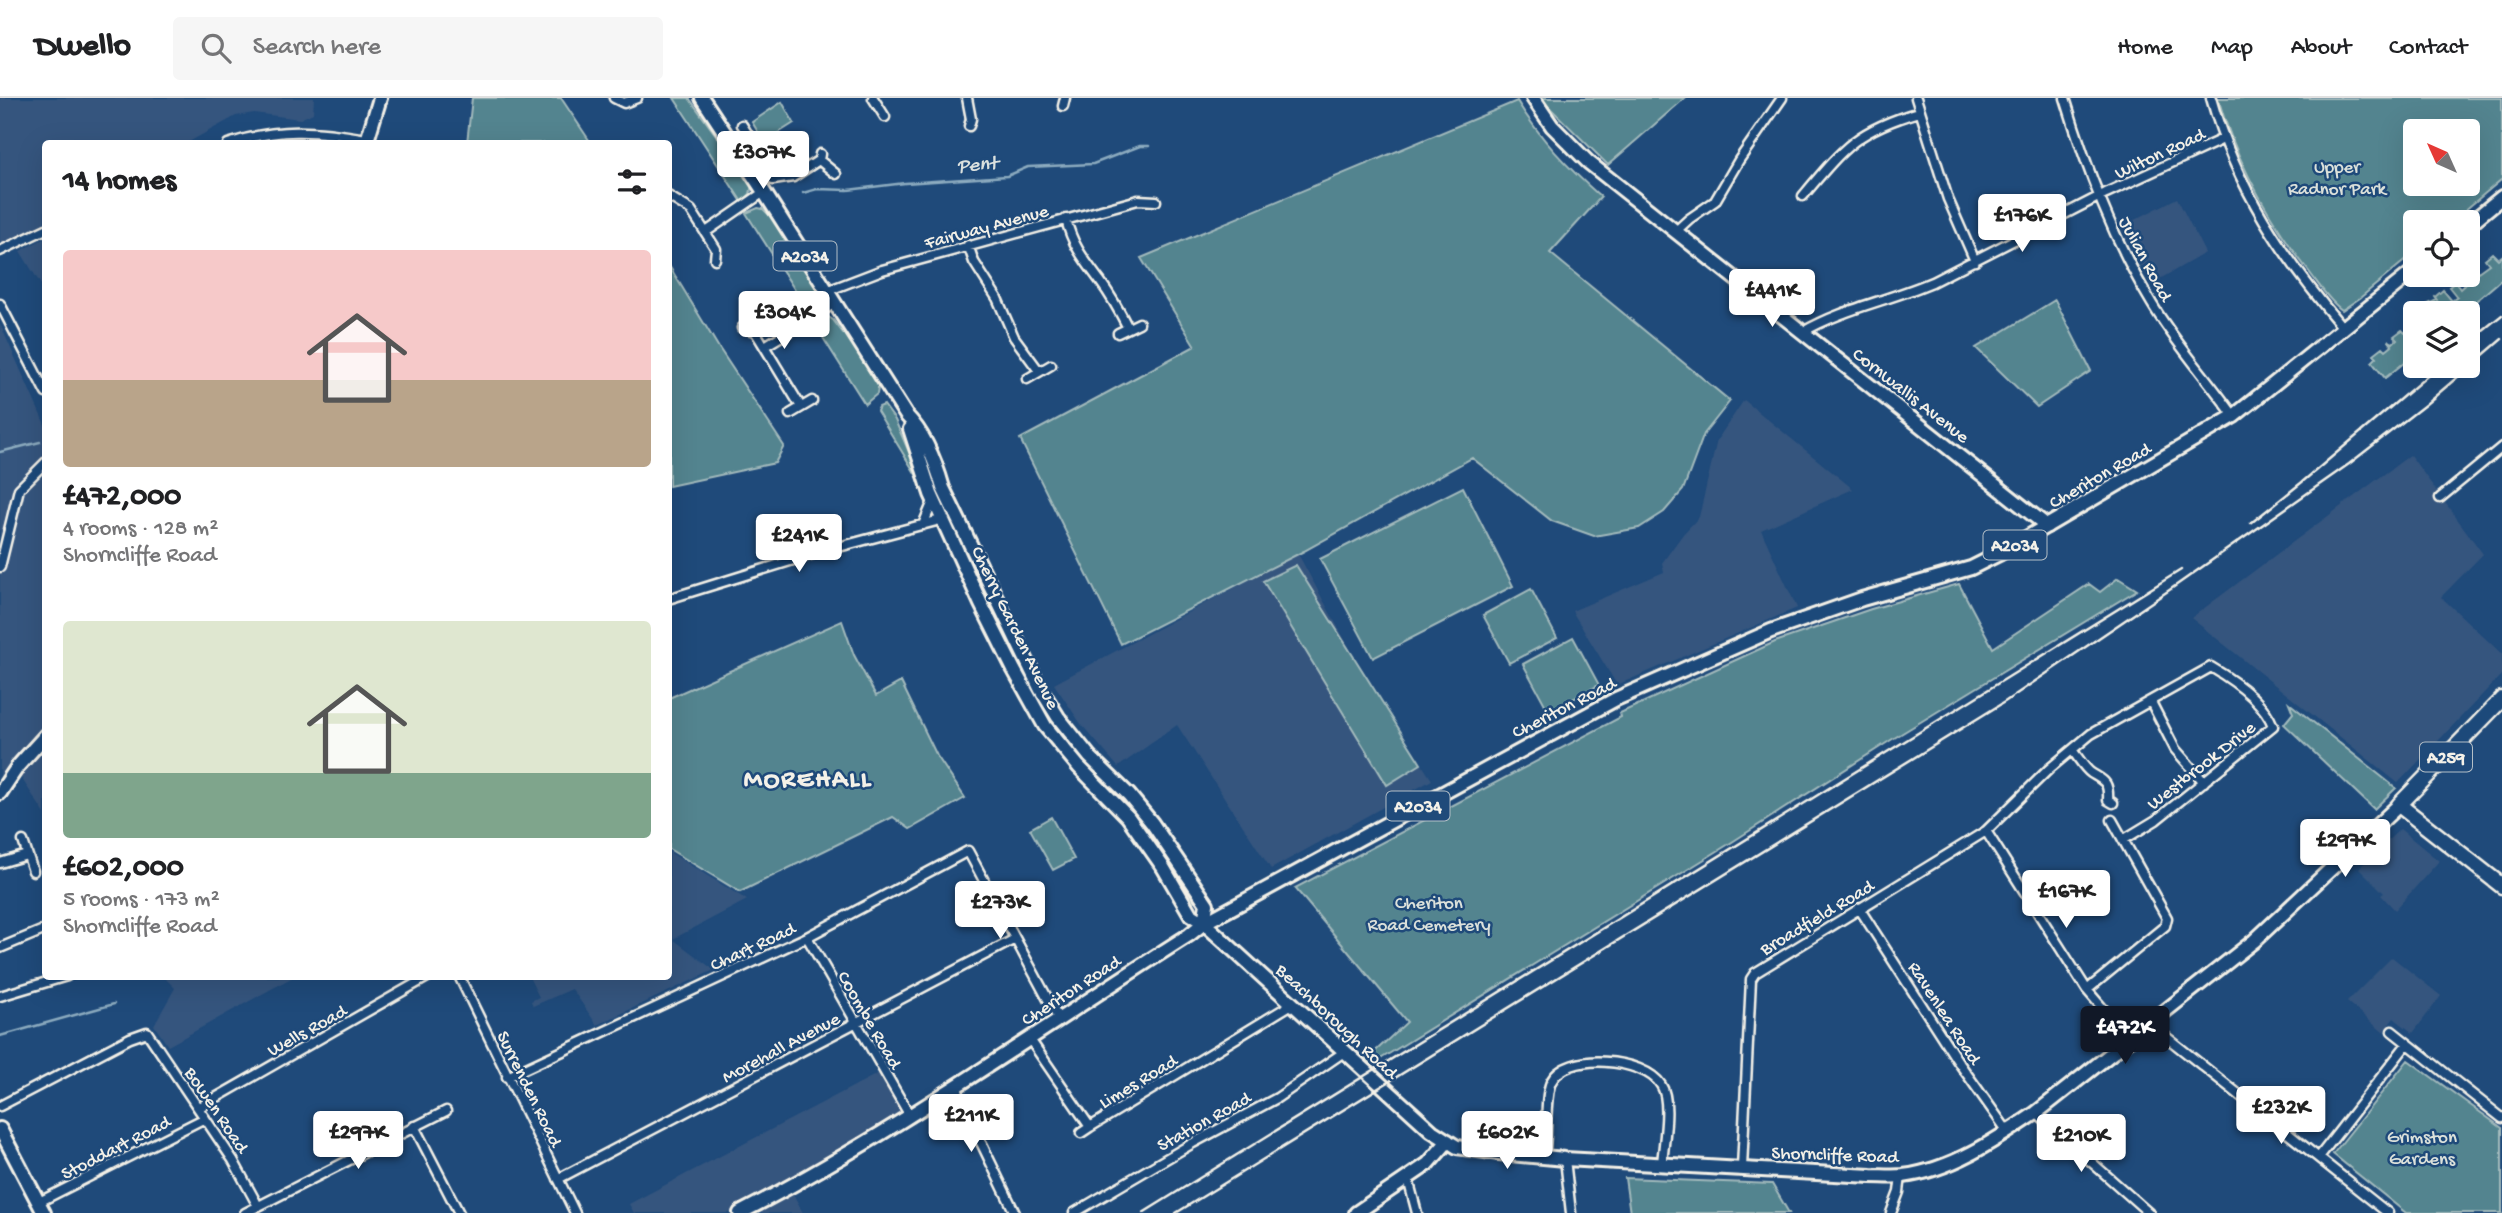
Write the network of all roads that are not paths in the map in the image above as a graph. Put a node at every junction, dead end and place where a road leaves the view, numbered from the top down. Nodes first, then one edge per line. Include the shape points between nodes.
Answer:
1 (380, 98) edge
2 (614, 98) edge
3 (637, 98) edge
4 (875, 98) edge
5 (967, 98) edge
6 (1533, 98) edge
7 (1782, 98) edge
8 (1916, 98) edge
9 (2065, 98) edge
10 (2211, 98) edge
11 (705, 99) edge
12 (1919, 111) junction
13 (885, 117) dead end
14 (742, 125) dead end
15 (969, 126) dead end
16 (749, 136) junction
17 (2223, 139) junction
18 (241, 140) edge
19 (361, 140) edge
20 (366, 140) edge
21 (734, 146) junction
22 (836, 174) dead end
23 (764, 192) junction
24 (1803, 196) dead end
25 (2098, 197) junction
26 (2502, 197) edge
27 (672, 198) edge
28 (1156, 201) dead end
29 (2480, 215) edge
30 (1066, 219) junction
31 (42, 231) edge
32 (1675, 231) junction
33 (706, 232) junction
34 (968, 245) junction
35 (0, 251) edge
36 (715, 259) dead end
37 (1975, 261) junction
38 (2403, 280) edge
39 (827, 291) junction
40 (835, 303) junction
41 (0, 304) edge
42 (761, 315) dead end
43 (1139, 323) dead end
44 (742, 328) dead end
45 (1128, 328) junction
46 (2343, 328) junction
47 (755, 331) junction
48 (1803, 332) junction
49 (1118, 333) dead end
50 (765, 346) junction
51 (1051, 365) dead end
52 (1039, 371) junction
53 (1027, 379) dead end
54 (42, 385) edge
55 (811, 401) dead end
56 (801, 407) junction
57 (790, 414) dead end
58 (906, 415) junction
59 (2234, 416) junction
60 (2502, 447) edge
61 (42, 465) edge
62 (2440, 498) dead end
63 (934, 499) junction
64 (950, 517) junction
65 (923, 525) junction
66 (2048, 526) junction
67 (952, 537) junction
68 (0, 567) edge
69 (672, 598) edge
70 (2502, 699) edge
71 (2151, 702) junction
72 (42, 739) edge
73 (2072, 750) junction
74 (2049, 769) joint
75 (2204, 782) junction
76 (0, 793) edge
77 (2113, 803) dead end
78 (2399, 805) junction
79 (2112, 820) dead end
80 (1986, 831) junction
81 (2123, 840) junction
82 (23, 841) dead end
83 (27, 855) junction
84 (0, 863) edge
85 (33, 871) dead end
86 (2502, 886) edge
87 (1859, 908) junction
88 (1205, 923) junction
89 (42, 931) edge
90 (807, 937) junction
91 (1016, 939) junction
92 (0, 948) edge
93 (54, 980) edge
94 (422, 980) edge
95 (461, 980) edge
96 (2087, 990) junction
97 (0, 996) edge
98 (1292, 1004) junction
99 (1058, 1018) junction
100 (856, 1023) junction
101 (2150, 1024) junction
102 (2392, 1031) dead end
103 (1029, 1038) junction
104 (2130, 1040) junction
105 (2407, 1044) junction
106 (1344, 1052) junction
107 (507, 1077) junction
108 (957, 1086) junction
109 (0, 1106) edge
110 (198, 1108) junction
111 (446, 1111) dead end
112 (2036, 1113) junction
113 (909, 1116) junction
114 (205, 1118) junction
115 (2502, 1118) edge
116 (414, 1126) junction
117 (1090, 1127) junction
118 (0, 1129) edge
119 (2008, 1132) junction
120 (1081, 1133) dead end
121 (1448, 1141) junction
122 (1544, 1157) junction
123 (2319, 1157) junction
124 (1564, 1159) junction
125 (1662, 1165) junction
126 (1742, 1168) junction
127 (1901, 1177) junction
128 (558, 1179) junction
129 (1408, 1179) junction
130 (258, 1206) junction
131 (42, 1207) edge
132 (245, 1213) edge
133 (459, 1213) edge
134 (575, 1213) edge
135 (740, 1213) edge
136 (1015, 1213) edge
137 (1074, 1213) edge
138 (1356, 1213) edge
139 (1417, 1213) edge
140 (1571, 1213) edge
141 (1891, 1213) edge
142 (2149, 1213) edge
143 (2388, 1213) edge

1 - 20 main road
2 - 3 street via 624,103
4 - 13 street
5 - 15 street
6 - 32 main road, Cornwallis Avenue via 1567,143
7 - 32 street via 1715,201
8 - 12 street
9 - 25 street, Julian Road
10 - 17 street
11 - 21 main road, Cherry Garden Avenue / A2034
12 - 24 street via 1855,139
12 - 37 street via 1948,199
14 - 16 street
16 - 21 street
16 - 22 street via 773,180 793,177 820,157
17 - 25 street, Wilton Road
17 - 46 street via 2273,237
18 - 19 street via 261,133 320,131
21 - 23 main road, Cherry Garden Avenue / A2034
23 - 33 street
23 - 39 main road, Cherry Garden Avenue / A2034
25 - 37 street, Wilton Road
25 - 59 street, Julian Road via 2152,304
26 - 29 main road
27 - 33 street via 691,210
28 - 30 street, Fairway Avenue via 1138,200
30 - 34 street, Fairway Avenue
30 - 45 street via 1081,257 1114,300
31 - 35 street
32 - 48 main road, Cornwallis Avenue
33 - 36 street via 716,249
34 - 39 street, Fairway Avenue
34 - 52 street via 1014,337
37 - 48 street, Wilton Road
38 - 46 main road, Cheriton Road / A2034
39 - 40 main road, Cherry Garden Avenue / A2034
40 - 50 street
40 - 58 main road, Cherry Garden Avenue / A2034
41 - 54 street
42 - 47 street
43 - 45 street
44 - 47 street
45 - 49 street
46 - 59 main road, Cheriton Road / A2034
47 - 50 street
48 - 66 main road, Cornwallis Avenue
50 - 56 street
51 - 52 street
52 - 53 street
55 - 56 street
56 - 57 street
58 - 63 main road, Cherry Garden Avenue / A2034
58 - 64 main road, Cherry Garden Avenue / A2034 via 926,445
59 - 66 main road, Cheriton Road / A2034
60 - 62 street
61 - 68 street via 19,489
63 - 64 main road, Cherry Garden Avenue / A2034
63 - 65 street
64 - 65 street
64 - 67 main road, Cherry Garden Avenue / A2034
64 - 88 main road, Cherry Garden Avenue / A2034 via 1058,717 1152,823 1206,904
65 - 67 street
65 - 69 street
66 - 88 main road, Cheriton Road / A2034 via 1971,568 1771,631 1616,699
67 - 88 main road, Cherry Garden Avenue / A2034 via 1004,651 1045,726 1128,817 1191,915
70 - 78 highway, Shorncliffe Road / A259
71 - 73 street, Westbrook Drive via 2091,734
71 - 75 street via 2175,749
71 - 75 street, Westbrook Drive via 2211,667 2249,694 2271,720 2269,730
72 - 76 main road
73 - 74 street, Westbrook Drive
73 - 77 street via 2090,772 2104,780 2108,800
74 - 80 street, Broadfield Road
75 - 81 street, Westbrook Drive
78 - 86 highway
78 - 101 main road, Shorncliffe Road via 2254,941
79 - 81 street
80 - 87 street, Broadfield Road
80 - 96 street
81 - 96 street via 2167,918 2165,926
82 - 83 street
83 - 84 street
83 - 85 street
87 - 119 street, Ravenlea Road
87 - 126 street, Broadfield Road via 1755,972 1751,979
88 - 98 main road, Beachborough Road
88 - 99 main road, Cheriton Road
89 - 92 street
90 - 91 street, Chart Road via 968,851
90 - 100 street, Coombe Road
90 - 107 street, Chart Road
91 - 99 street
91 - 100 street, Morehall Avenue
93 - 97 street
94 - 110 street, Wells Road
95 - 107 street, Surrenden Road
96 - 104 street
98 - 106 main road, Beachborough Road
98 - 117 street, Limes Road
99 - 103 main road, Cheriton Road
100 - 113 street, Coombe Road
100 - 128 street, Morehall Avenue
101 - 104 main road, Shorncliffe Road
101 - 123 street
102 - 105 street
103 - 108 main road, Cheriton Road
103 - 117 street, Limes Road
104 - 112 main road, Shorncliffe Road
105 - 115 street
105 - 123 street
106 - 121 main road, Beachborough Road
106 - 137 street, Station Road via 1277,1098
107 - 128 street, Surrenden Road
108 - 113 main road, Cheriton Road
108 - 136 street
109 - 110 street, Bowen Road via 147,1032
110 - 114 street, Bowen Road
111 - 116 street
112 - 119 main road, Shorncliffe Road
112 - 142 street
113 - 135 main road, Cheriton Road
114 - 130 street, Bowen Road
114 - 131 street, Stoddart Road
116 - 130 street
116 - 133 street
117 - 120 street
118 - 131 main road
119 - 127 main road, Shorncliffe Road via 1958,1160
121 - 122 main road, Shorncliffe Road via 1457,1147
121 - 129 main road
122 - 124 main road, Shorncliffe Road
122 - 125 street via 1549,1090 1557,1074 1581,1063 1628,1064 1649,1073 1663,1087
123 - 143 street
124 - 125 main road, Shorncliffe Road
124 - 140 street
125 - 126 main road, Shorncliffe Road
126 - 127 main road, Shorncliffe Road
127 - 141 street
128 - 134 street, Surrenden Road
129 - 138 main road
129 - 139 street
130 - 132 street

